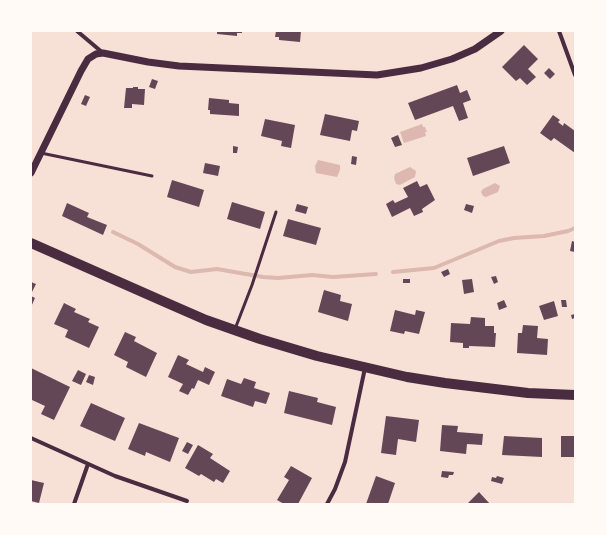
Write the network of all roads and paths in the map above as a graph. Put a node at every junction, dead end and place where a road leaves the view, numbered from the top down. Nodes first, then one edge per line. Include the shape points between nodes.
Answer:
1 (77, 31) edge
2 (501, 31) edge
3 (559, 31) edge
4 (103, 53) junction
5 (575, 75) edge
6 (41, 153) junction
7 (31, 174) edge
8 (152, 176) dead end
9 (276, 212) dead end
10 (31, 242) edge
11 (235, 330) junction
12 (365, 368) junction
13 (575, 395) edge
14 (31, 438) edge
15 (88, 464) junction
16 (187, 501) dead end
17 (74, 504) edge
18 (327, 504) edge

1 - 4 street
2 - 4 street via 474,49 452,59 421,68 377,75 179,66
3 - 5 street
4 - 6 street via 94,54 88,59
6 - 7 street
6 - 8 lane
9 - 11 lane
10 - 11 main road via 167,304
11 - 12 main road
12 - 13 main road via 475,388
12 - 18 street via 345,462
14 - 15 street
15 - 16 street
15 - 17 street

